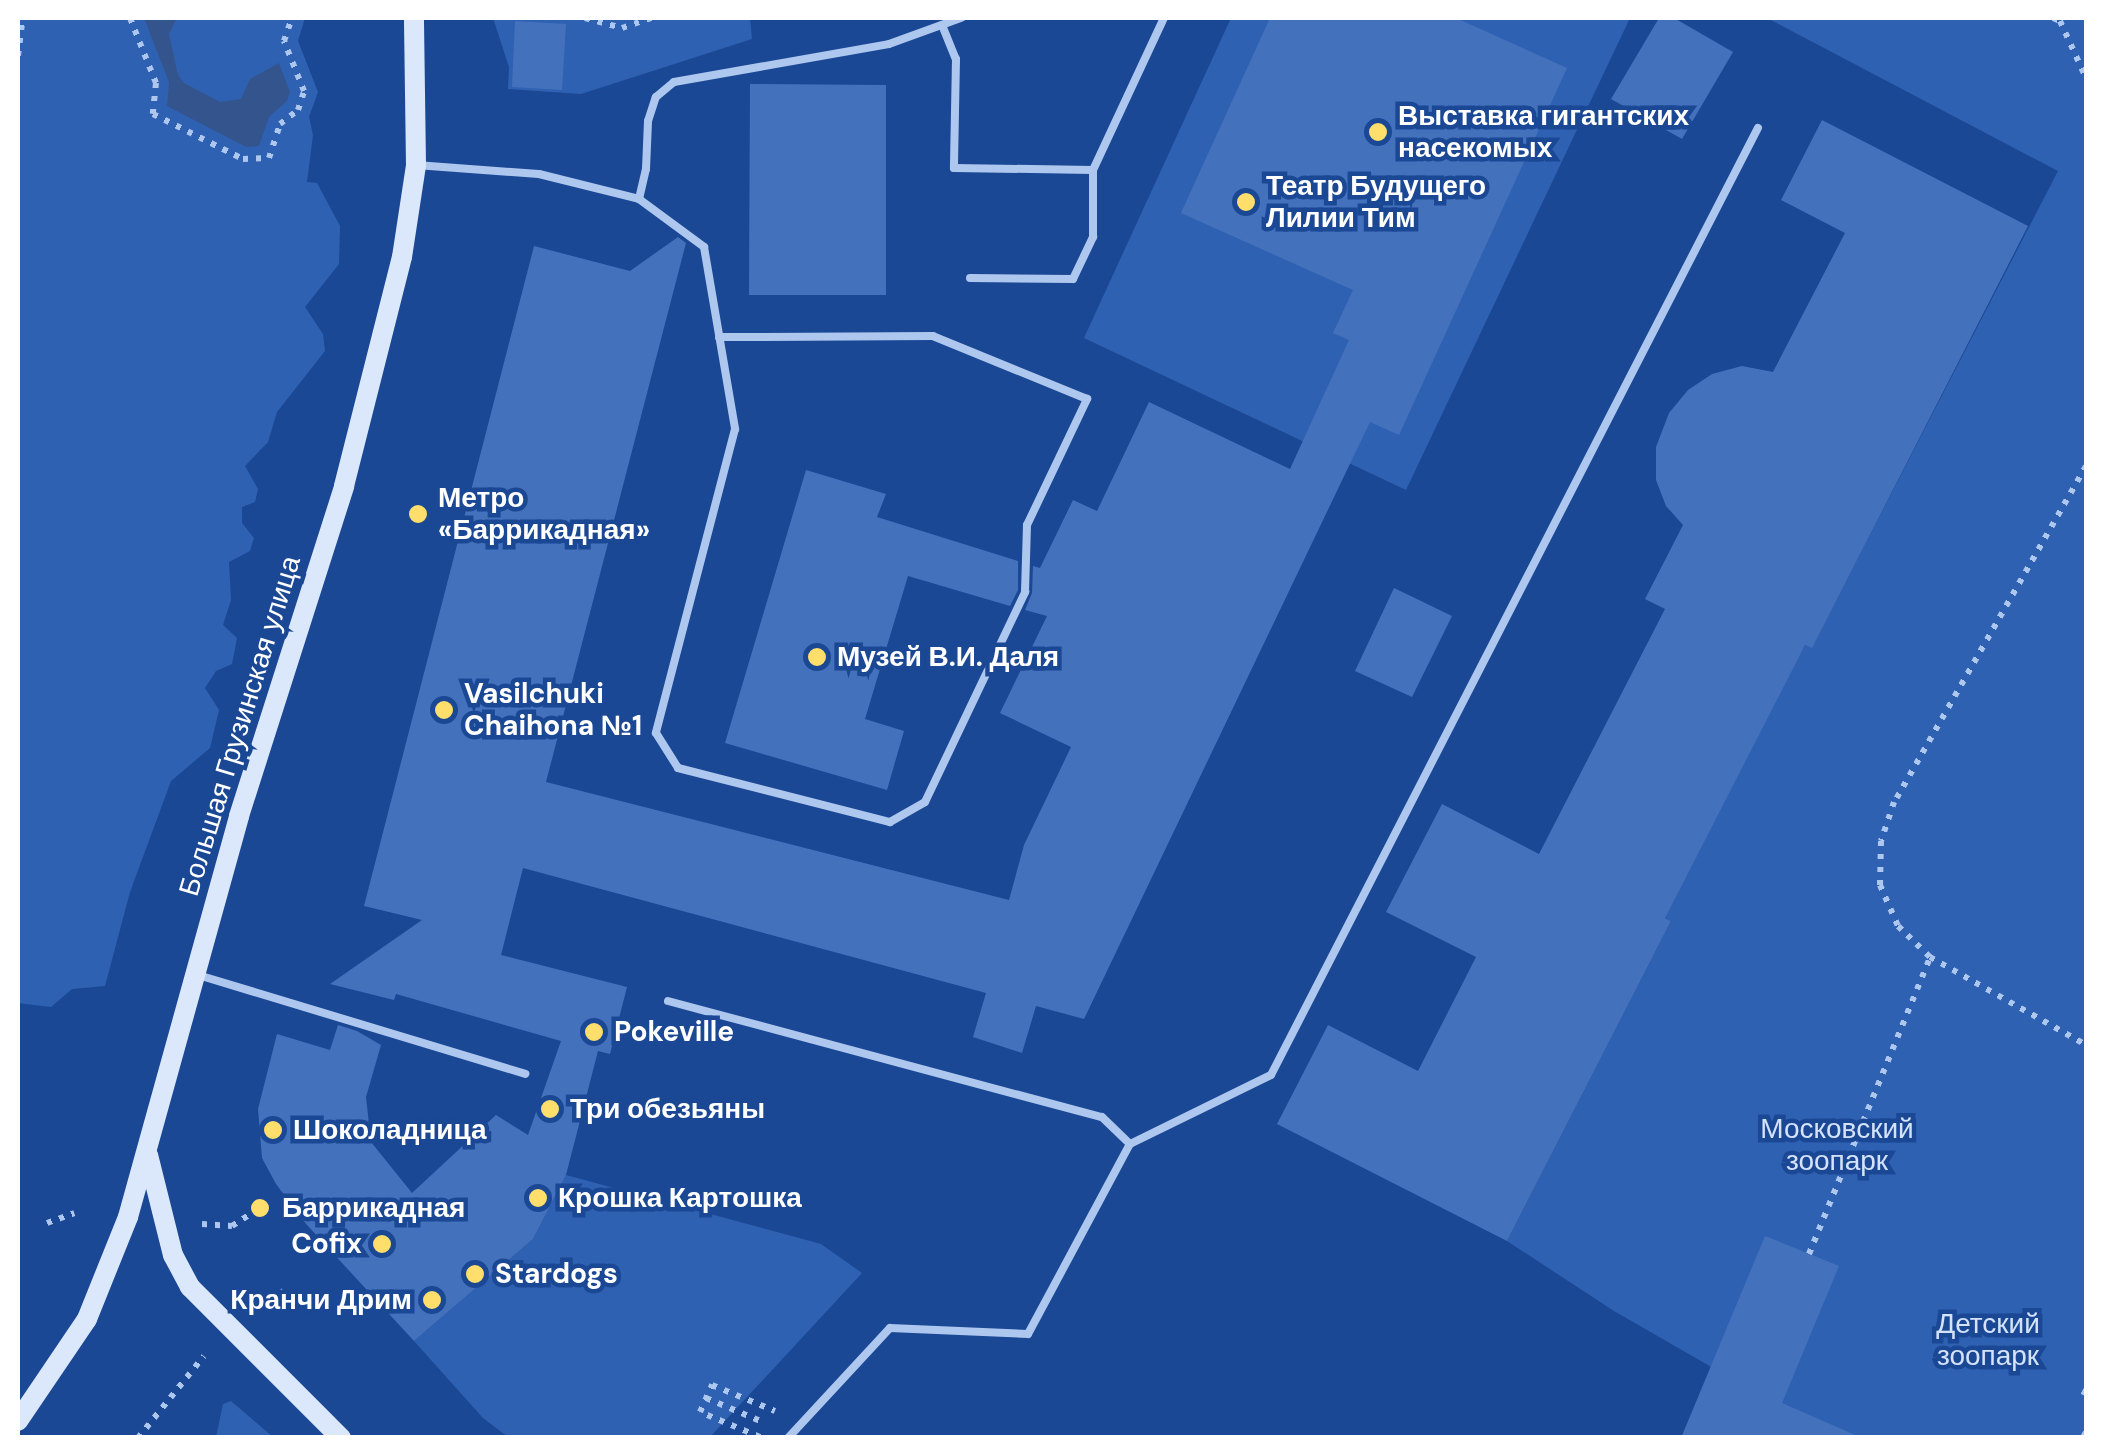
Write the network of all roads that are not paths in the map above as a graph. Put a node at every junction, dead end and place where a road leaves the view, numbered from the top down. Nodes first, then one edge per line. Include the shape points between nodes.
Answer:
1 (414, 18) edge
2 (961, 18) edge
3 (1164, 18) edge
4 (942, 25) junction
5 (1758, 128) dead end
6 (416, 165) junction
7 (1093, 170) junction
8 (639, 199) junction
9 (970, 278) dead end
10 (720, 337) junction
11 (194, 974) junction
12 (668, 1001) dead end
13 (524, 1074) dead end
14 (1130, 1144) junction
15 (146, 1145) junction
16 (18, 1421) edge
17 (340, 1438) edge
18 (788, 1438) edge

1 - 6 main road, Большая Грузинская улица
2 - 4 lane
3 - 7 lane
4 - 7 lane via 956,59 954,168
4 - 8 lane via 889,44 674,82 656,97 648,121
5 - 14 lane via 1271,1075
6 - 8 lane via 539,174
6 - 11 main road, Большая Грузинская улица via 402,258 344,486
7 - 9 lane via 1092,237 1073,279
8 - 10 lane via 704,246
10 - 10 lane via 735,429 656,733 678,768 890,822 925,802 1025,592 1027,525 1087,399 933,336
11 - 13 lane
11 - 15 main road, Большая Грузинская улица
12 - 14 lane via 1102,1117
14 - 18 lane via 1028,1334 890,1328
15 - 16 main road, Большая Грузинская улица via 107,1278
15 - 17 main road via 172,1256 190,1287

